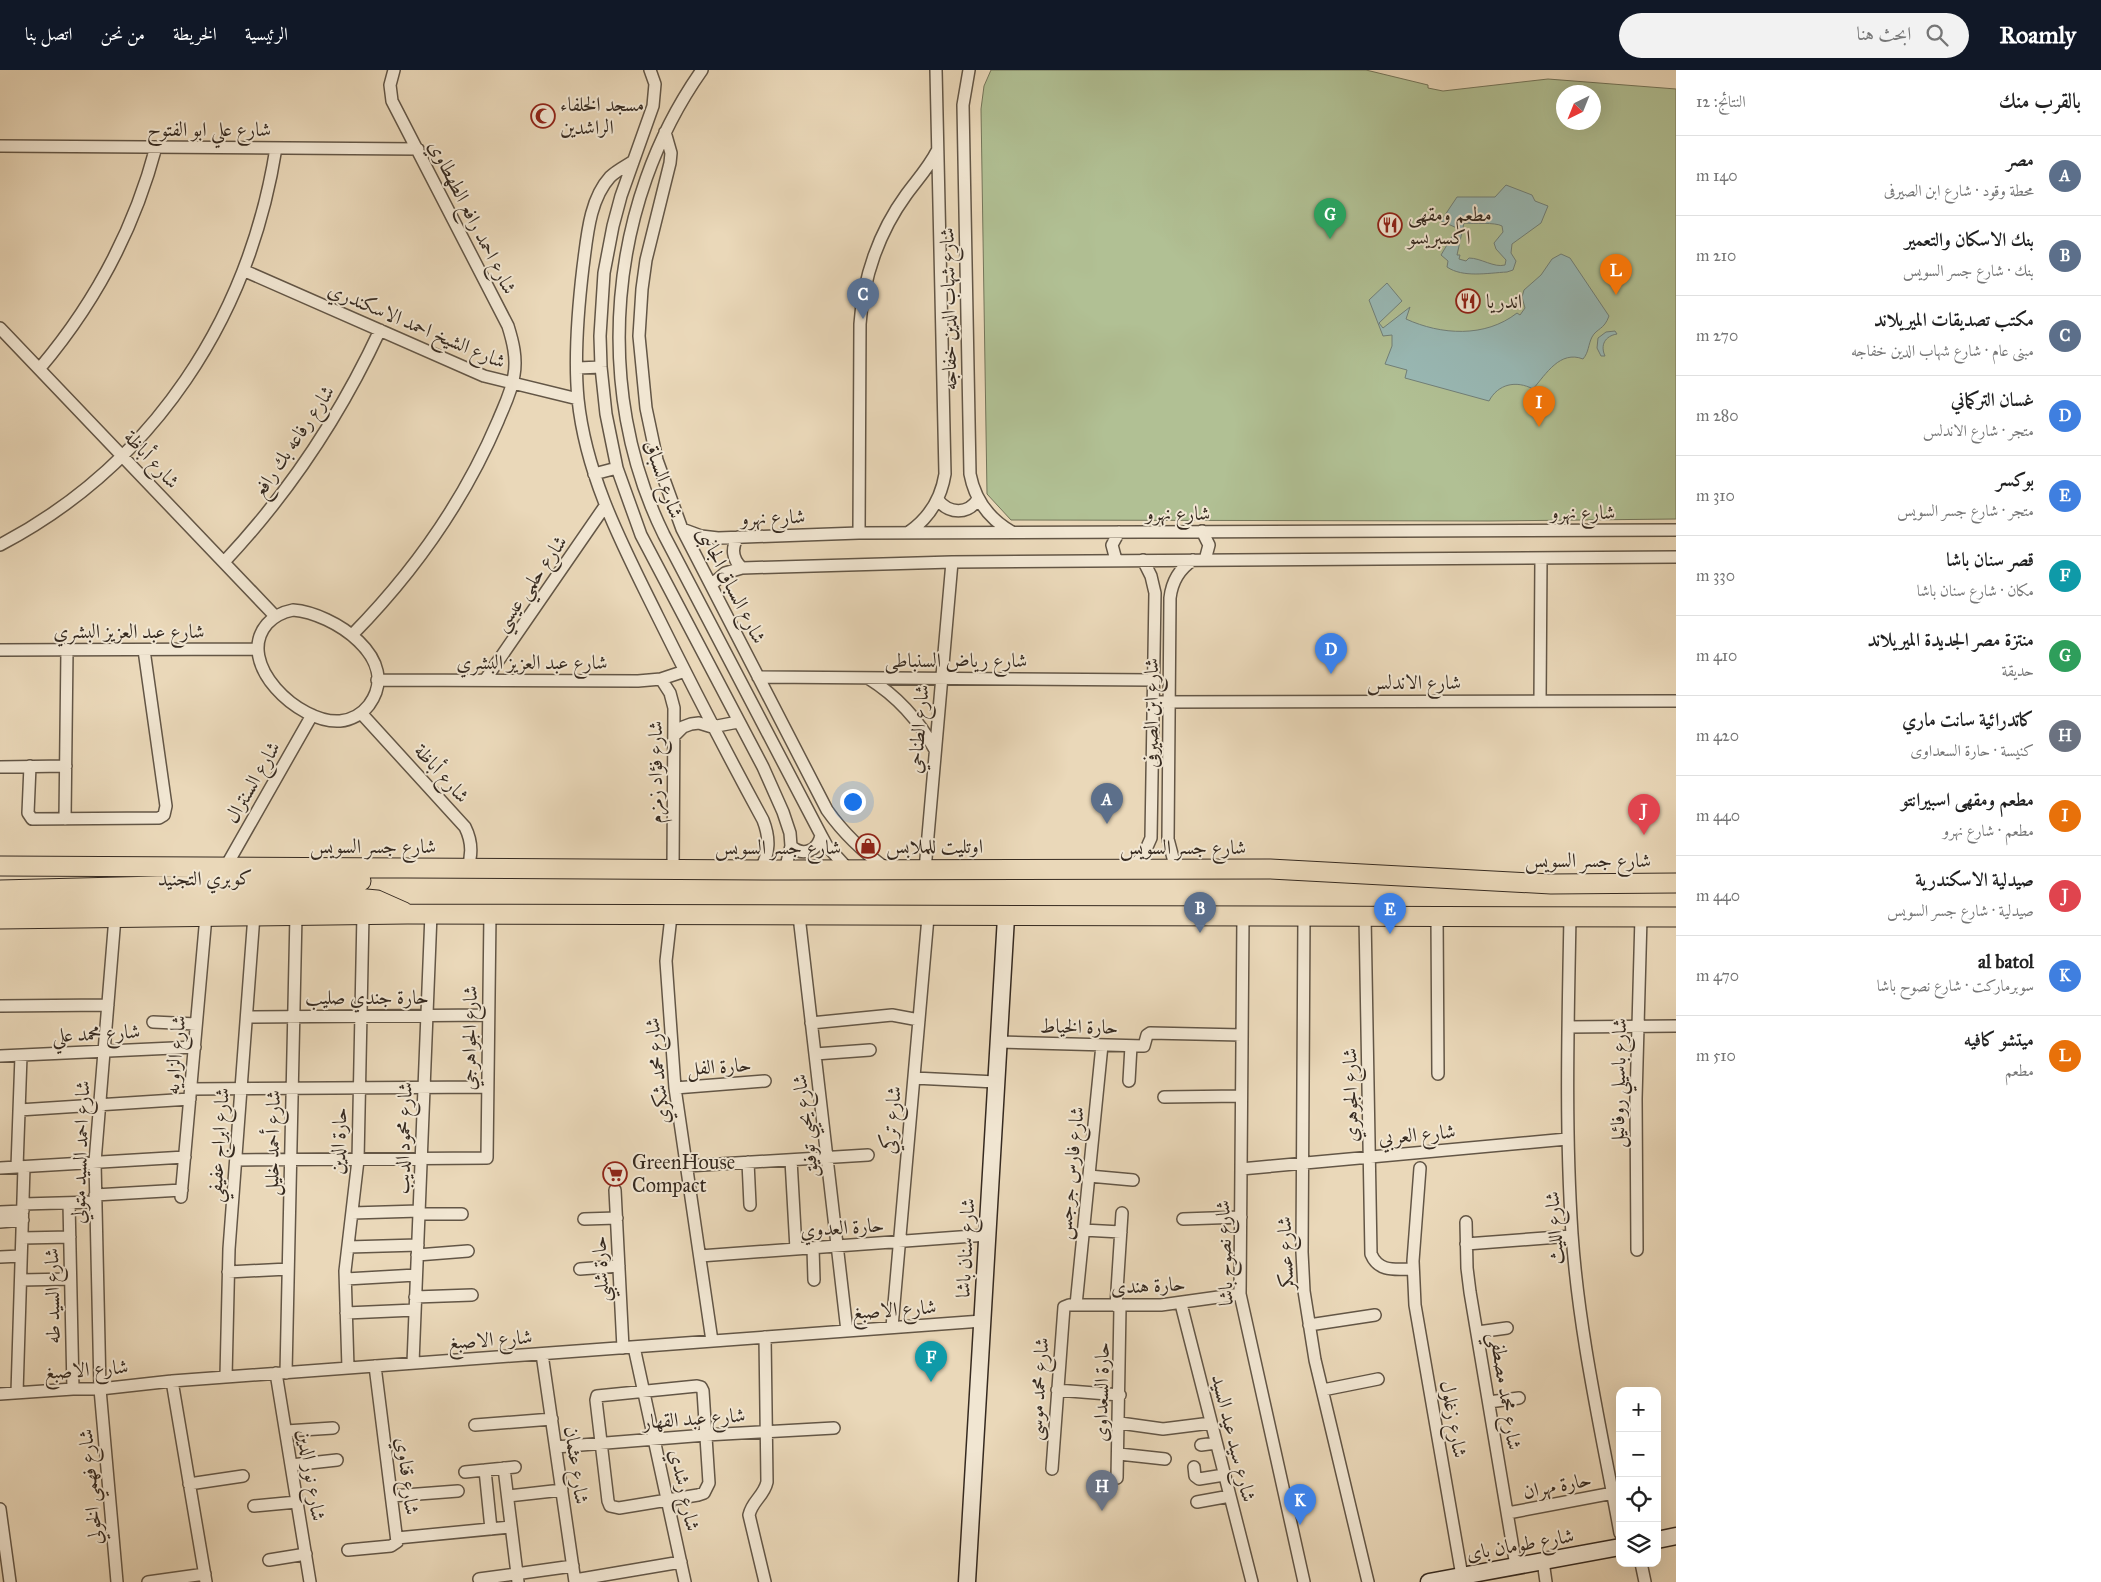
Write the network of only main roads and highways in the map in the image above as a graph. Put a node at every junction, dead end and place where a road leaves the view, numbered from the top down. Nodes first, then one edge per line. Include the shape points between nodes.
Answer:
1 (2, 867) edge
2 (408, 869) junction
3 (1676, 882) edge
4 (0, 890) edge
5 (2, 914) edge
6 (408, 914) junction
7 (1676, 917) edge

1 - 2 main road, شارع جسر السويس
2 - 3 main road, شارع جسر السويس via 1270,869 1551,884
2 - 4 main road, كوبري التجنيد via 366,881
5 - 6 main road via 115,917
5 - 6 main road, كوبري التجنيد via 355,898 388,904
6 - 7 main road

